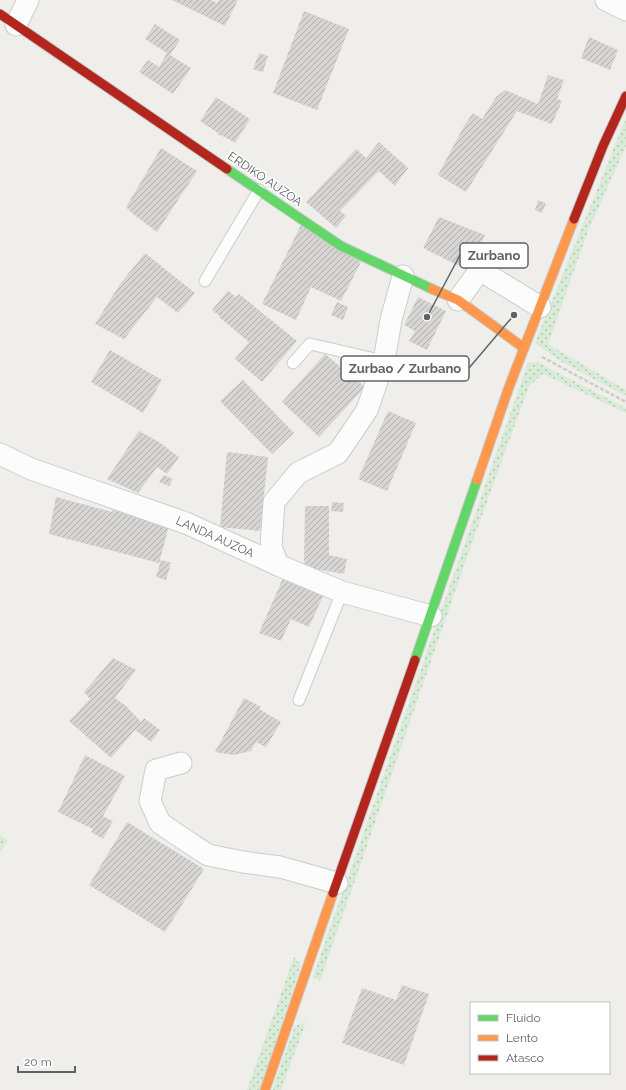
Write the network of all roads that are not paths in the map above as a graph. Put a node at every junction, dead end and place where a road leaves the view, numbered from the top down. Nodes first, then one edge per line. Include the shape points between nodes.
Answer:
1 (28, 0) edge
2 (606, 0) edge
3 (626, 10) edge
4 (8, 20) edge
5 (626, 96) edge
6 (259, 190) junction
7 (403, 276) junction
8 (205, 281) dead end
9 (458, 300) junction
10 (540, 307) junction
11 (524, 348) junction
12 (384, 361) junction
13 (293, 363) dead end
14 (0, 454) edge
15 (278, 565) junction
16 (342, 592) junction
17 (431, 616) junction
18 (299, 700) dead end
19 (181, 763) dead end
20 (337, 882) junction
21 (265, 1090) edge

1 - 4 street
2 - 3 street
4 - 6 street, ERDIKO AUZOA
5 - 10 street via 602,146
6 - 7 street, ERDIKO AUZOA via 341,246
6 - 8 lane
7 - 9 street, ERDIKO AUZOA
7 - 12 street via 391,320
9 - 10 street via 480,270
9 - 11 street, ERDIKO AUZOA
10 - 11 street
11 - 17 street
12 - 13 lane via 310,344
12 - 15 street via 367,410 338,453 298,473 274,502 271,547
14 - 15 street, LANDA AUZOA via 31,469 186,523
15 - 16 street, LANDA AUZOA
16 - 17 street, LANDA AUZOA
16 - 18 lane
17 - 20 street
19 - 20 street via 156,770 150,801 160,823 208,855 280,867
20 - 21 street

